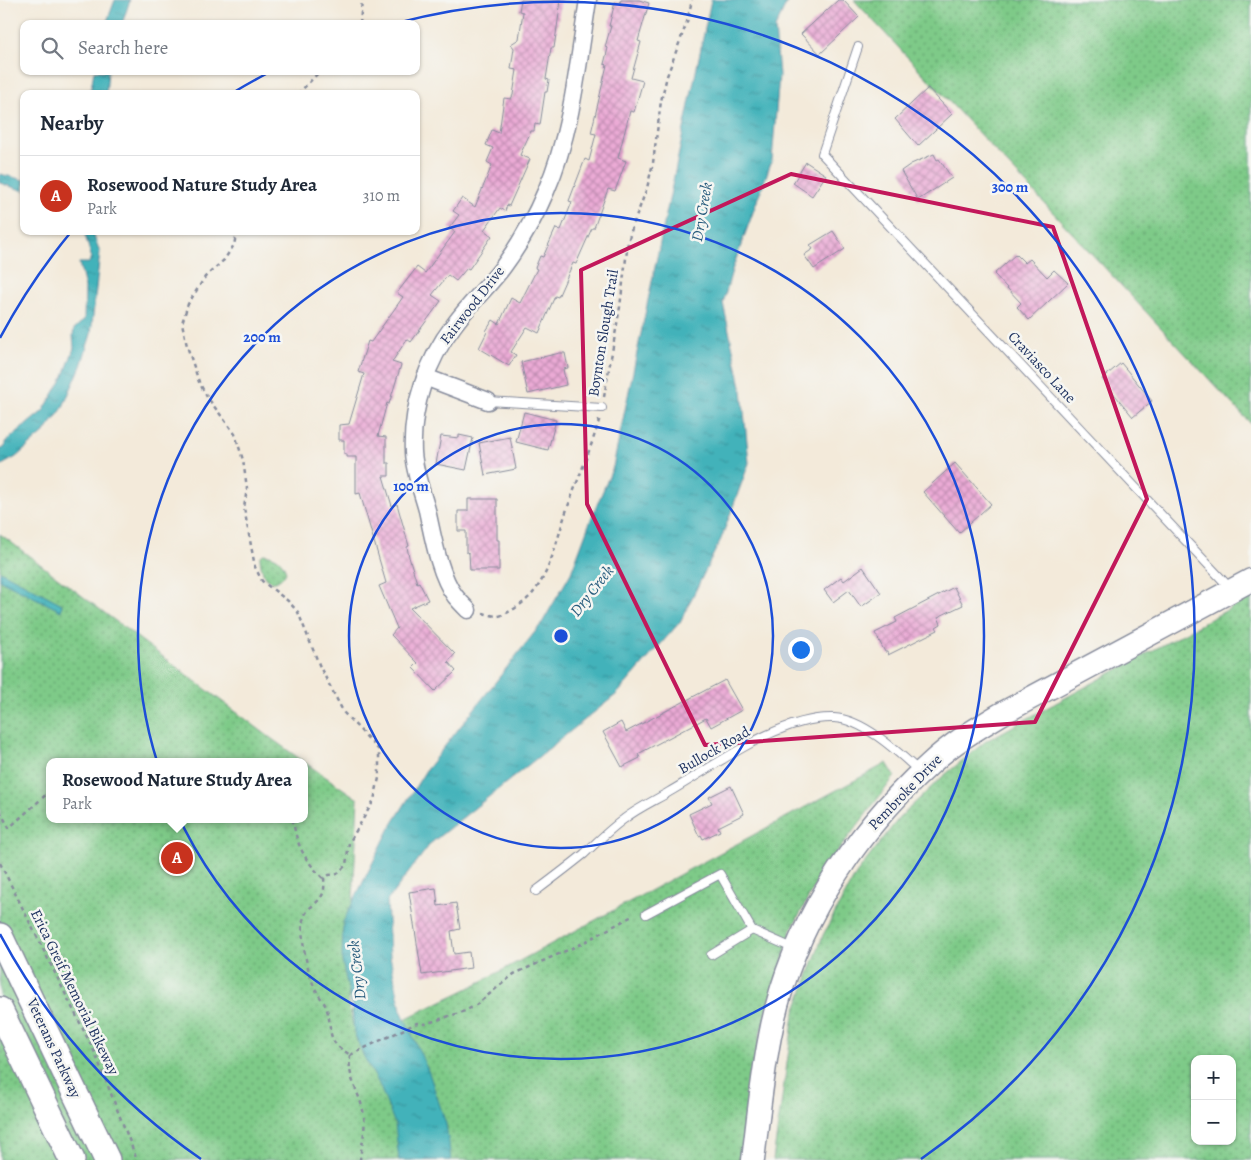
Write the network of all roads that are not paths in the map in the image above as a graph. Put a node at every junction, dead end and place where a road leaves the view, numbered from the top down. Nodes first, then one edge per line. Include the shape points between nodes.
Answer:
1 (588, 0) edge
2 (858, 47) dead end
3 (425, 377) junction
4 (488, 401) joint
5 (602, 408) road end
6 (1242, 585) edge
7 (468, 610) road end
8 (921, 772) junction
9 (536, 891) dead end
10 (646, 914) dead end
11 (752, 930) junction
12 (0, 936) edge
13 (796, 950) junction
14 (711, 955) dead end
15 (0, 1010) edge
16 (72, 1160) edge
17 (107, 1160) edge
18 (753, 1160) edge

1 - 3 street, Fairwood Drive via 570,112 546,192 503,266 454,325
2 - 6 lane, Craviasco Lane via 822,154
3 - 4 street
3 - 7 street, Fairwood Drive via 416,405 413,453 439,558 455,596
4 - 5 lane
6 - 8 street, Pembroke Drive via 1001,714 948,749
8 - 9 lane, Bullock Road via 862,726 835,718 807,721 718,760 641,807
8 - 13 street, Pembroke Drive via 856,844 818,904
10 - 11 lane via 720,874
11 - 13 lane
11 - 14 lane
12 - 17 main road, Veterans Parkway
13 - 18 street, Pembroke Drive via 770,1036
15 - 16 main road, Veterans Parkway

